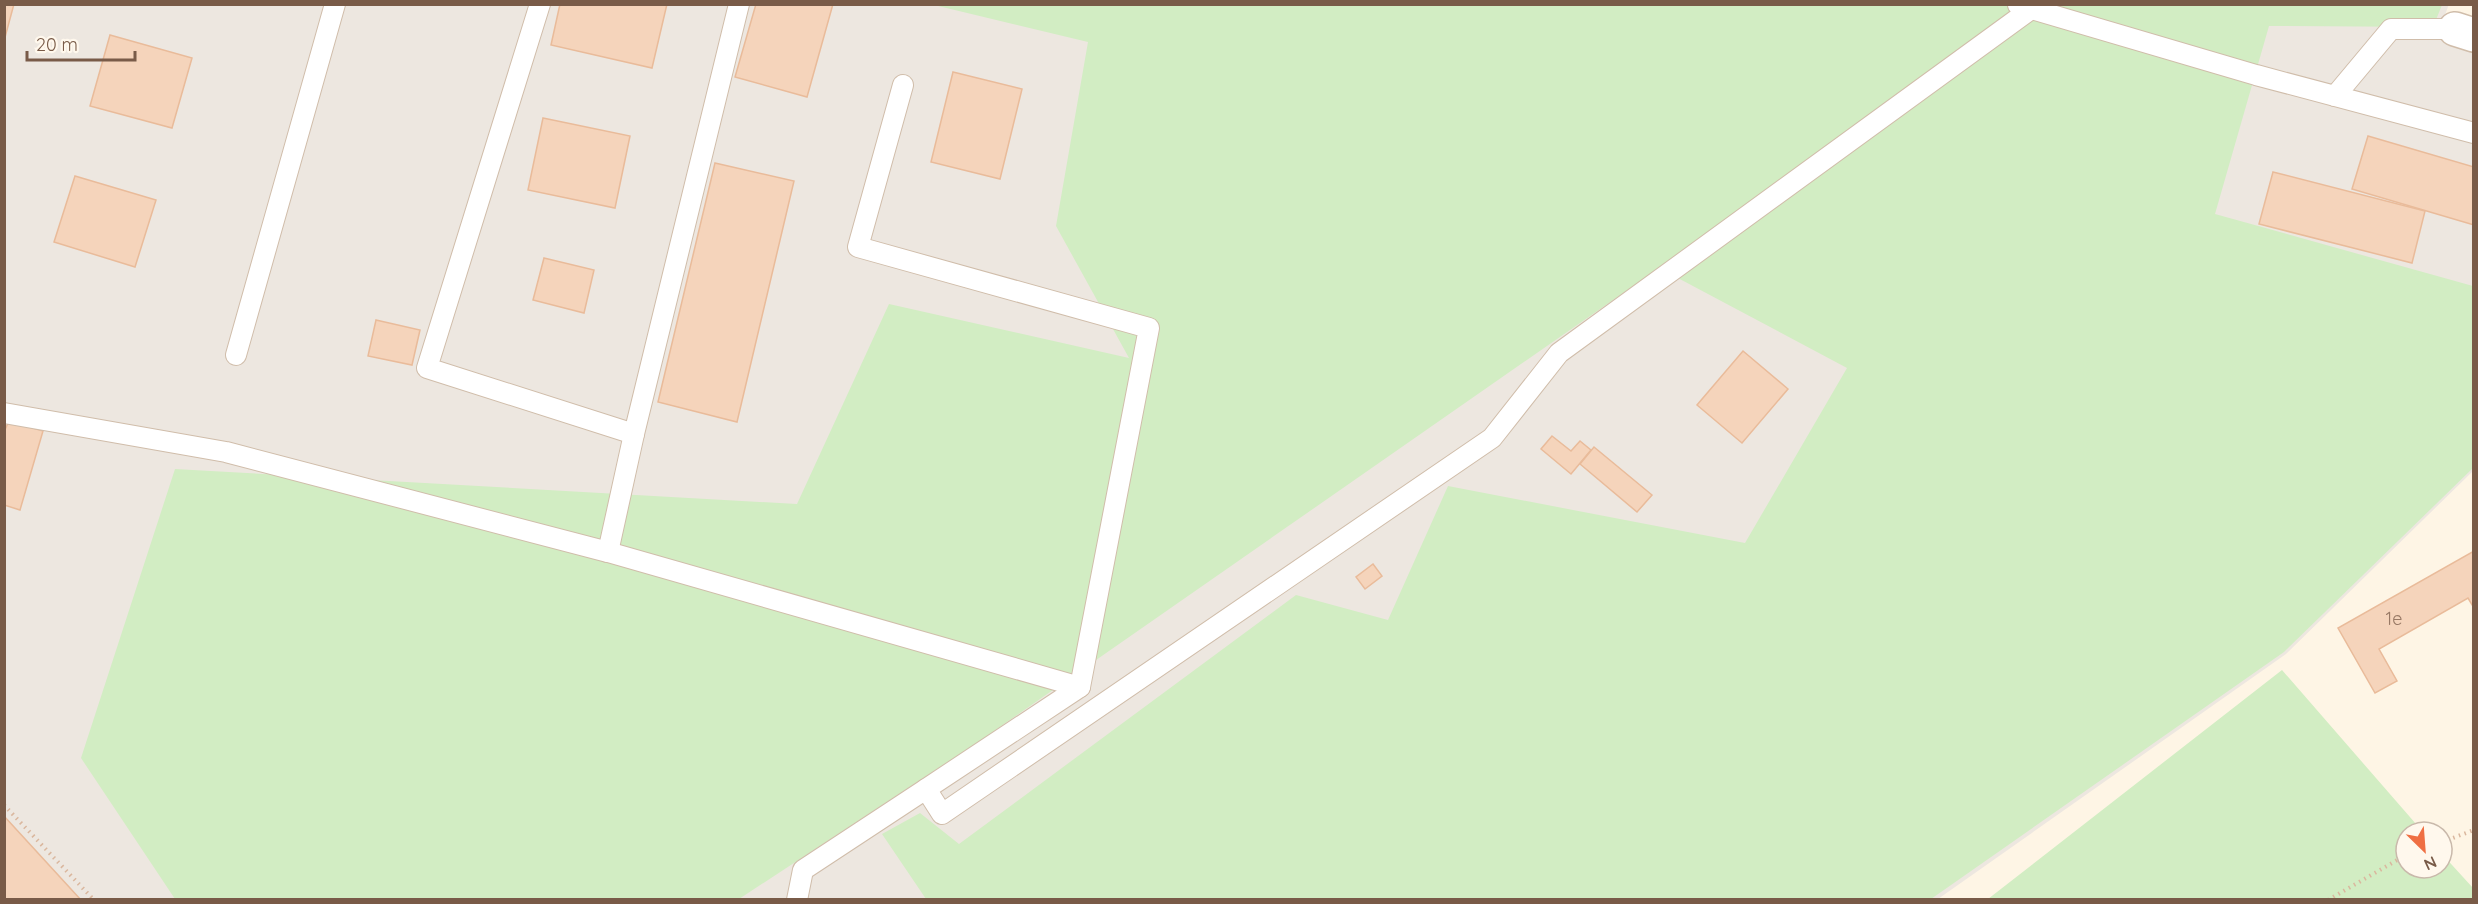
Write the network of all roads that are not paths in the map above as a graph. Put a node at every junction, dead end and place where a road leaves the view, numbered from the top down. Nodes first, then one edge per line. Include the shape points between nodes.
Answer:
1 (335, 4) edge
2 (540, 4) edge
3 (739, 4) edge
4 (2023, 7) edge
5 (2464, 32) edge
6 (903, 85) dead end
7 (2335, 96) junction
8 (2474, 133) edge
9 (236, 355) dead end
10 (4, 413) edge
11 (634, 435) junction
12 (608, 552) junction
13 (1080, 687) junction
14 (926, 789) junction
15 (797, 900) edge

1 - 9 lane
2 - 11 lane via 427,368
3 - 11 lane
4 - 7 lane
4 - 14 lane via 1559,353 1492,438 942,814
5 - 7 lane via 2391,30
6 - 13 lane via 858,247 1149,328
7 - 8 lane
10 - 12 lane via 226,452
11 - 12 lane
12 - 13 lane
13 - 14 lane
14 - 15 lane via 803,870

